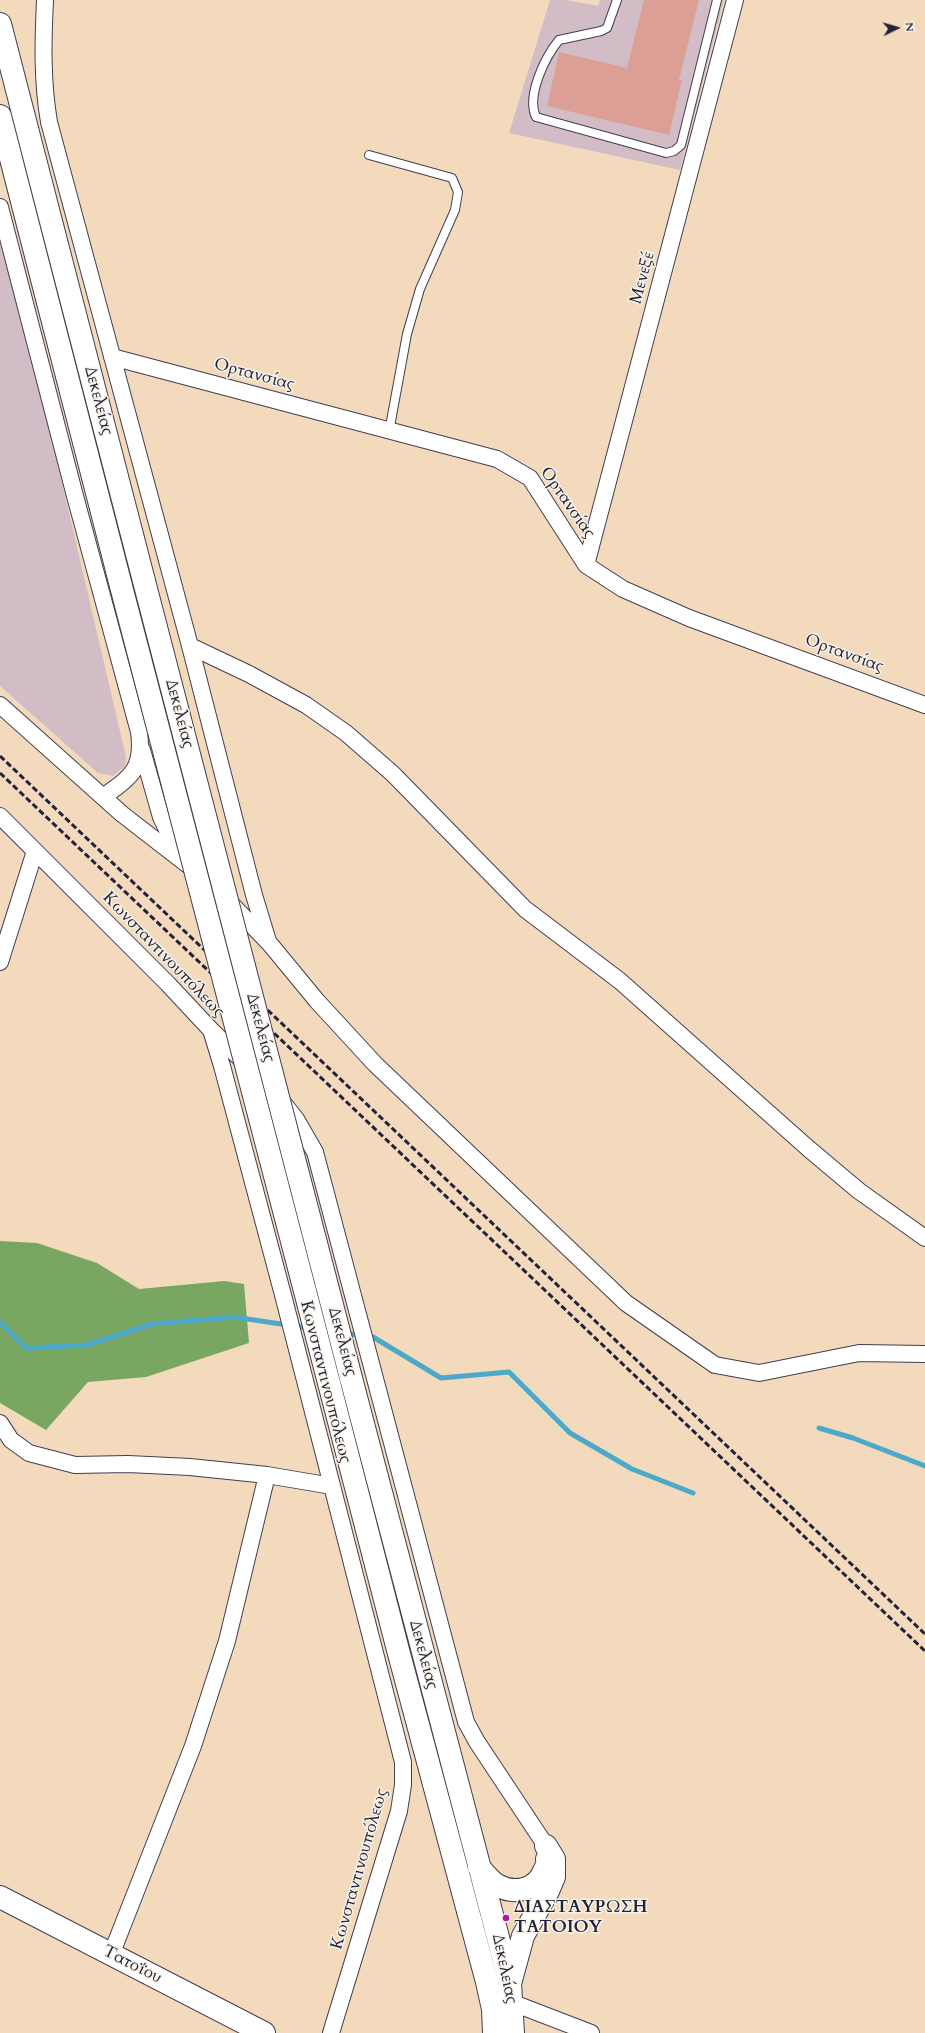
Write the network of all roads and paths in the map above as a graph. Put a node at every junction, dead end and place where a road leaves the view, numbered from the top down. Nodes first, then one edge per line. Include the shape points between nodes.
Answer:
1 (45, 0) edge
2 (617, 0) edge
3 (717, 0) edge
4 (736, 0) edge
5 (0, 24) edge
6 (0, 116) edge
7 (369, 155) dead end
8 (0, 207) edge
9 (112, 357) junction
10 (389, 432) junction
11 (586, 565) junction
12 (190, 646) junction
13 (0, 705) edge
14 (925, 705) edge
15 (142, 750) junction
16 (103, 797) junction
17 (0, 816) edge
18 (35, 851) junction
19 (181, 860) junction
20 (270, 944) junction
21 (0, 962) edge
22 (211, 1030) junction
23 (272, 1088) junction
24 (237, 1123) junction
25 (925, 1238) edge
26 (925, 1354) edge
27 (0, 1423) edge
28 (267, 1475) junction
29 (332, 1486) junction
30 (546, 1846) junction
31 (479, 1867) junction
32 (0, 1897) edge
33 (112, 1955) junction
34 (512, 1993) junction
35 (509, 2032) edge
36 (264, 2033) edge
37 (331, 2033) edge
38 (591, 2033) edge

1 - 9 street via 42,66 47,108
2 - 3 lane via 607,28 559,40 554,46 542,68 532,110 536,117 666,153 681,145
4 - 11 street, Μενεξέ
5 - 31 main road, Δεκελείας, bridge
6 - 35 main road, Δεκελείας, bridge via 493,2009
7 - 10 lane via 452,178 458,192 455,210 420,289 407,334
8 - 15 street
9 - 10 street, Ορτανσίας
9 - 12 street
10 - 11 street, Ορτανσίας via 497,459 530,478
11 - 14 street, Ορτανσίας via 623,589 689,618
12 - 20 street via 252,888
12 - 25 street via 306,705 346,733 393,774 525,908 620,981 854,1186
13 - 16 street
15 - 16 street via 136,769
15 - 19 street via 162,817
16 - 19 street
17 - 18 street, Κωνσταντινουπόλεως
18 - 21 street
18 - 22 street, Κωνσταντινουπόλεως
19 - 20 street via 211,883
20 - 26 street via 316,1001 375,1064 626,1303 715,1365 759,1373 859,1353
22 - 23 street
22 - 24 street, Κωνσταντινουπόλεως
23 - 24 street
23 - 30 street via 296,1119 315,1152 466,1722
24 - 29 street, Κωνσταντινουπόλεως
27 - 28 street via 11,1440 29,1453 75,1466 128,1464
28 - 29 street
28 - 33 street via 220,1664 193,1746
29 - 37 street, Κωνσταντινουπόλεως via 398,1738 403,1762 403,1785 399,1812
30 - 31 main road via 548,1863 542,1878 532,1887 508,1890 496,1885
30 - 34 main road via 554,1859 554,1877 523,1936
31 - 34 main road, Δεκελείας
32 - 33 main road, Τατοΐου
33 - 36 main road, Τατοΐου
34 - 35 main road, Δεκελείας
34 - 38 street

